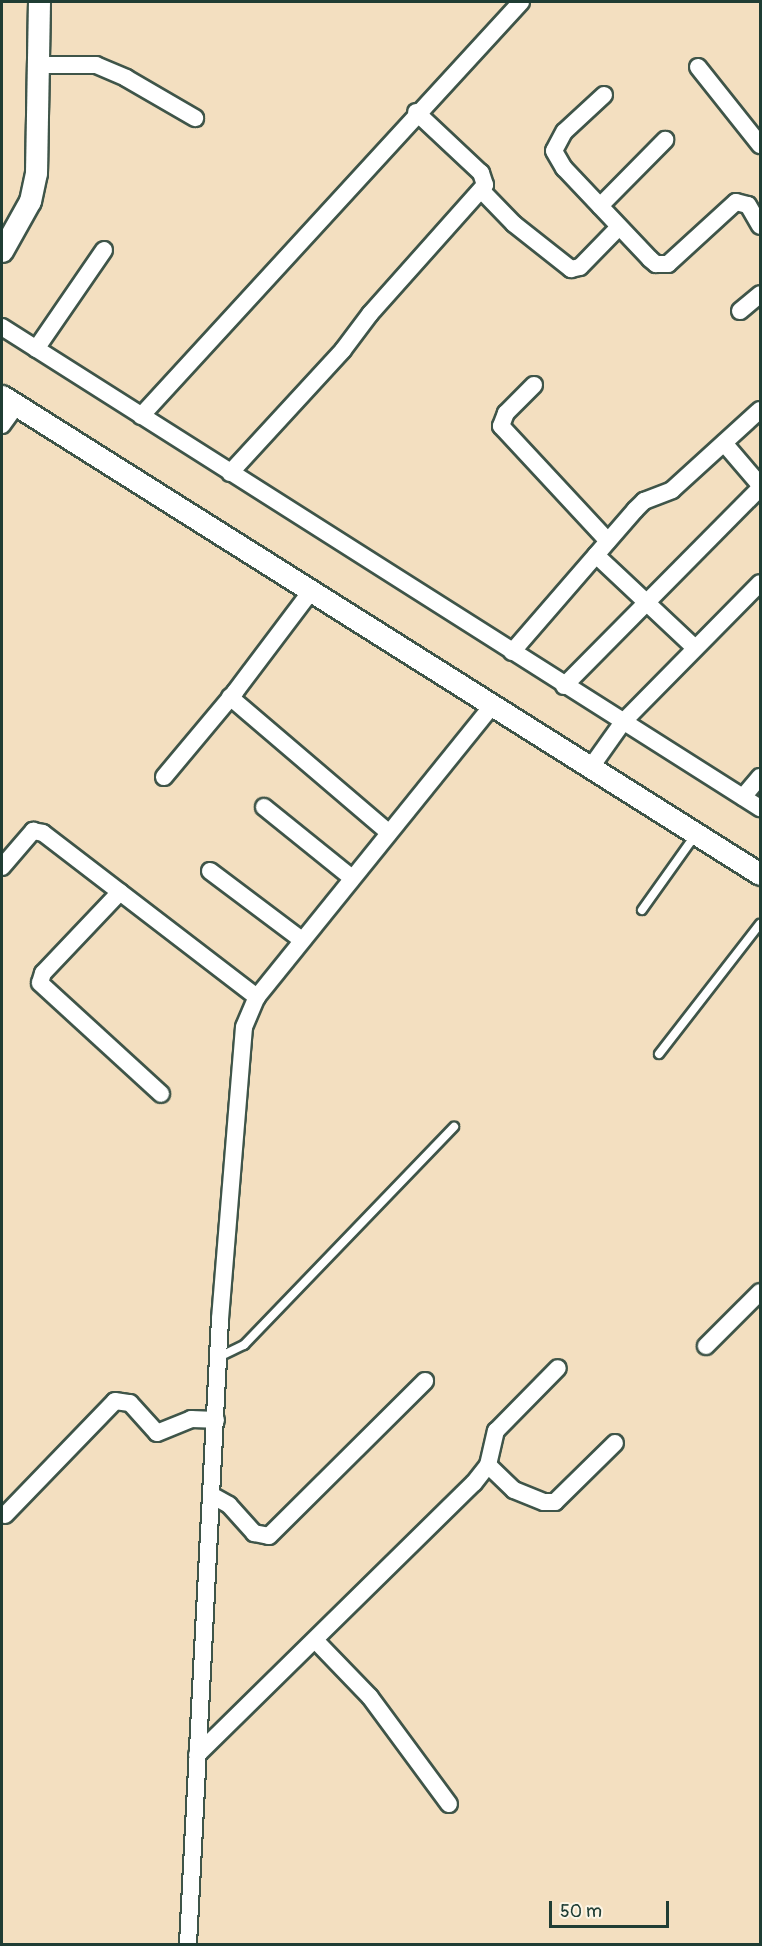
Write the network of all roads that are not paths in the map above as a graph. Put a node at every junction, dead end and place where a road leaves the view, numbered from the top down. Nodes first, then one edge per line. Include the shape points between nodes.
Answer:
1 (39, 2) edge
2 (521, 2) edge
3 (40, 65) junction
4 (698, 67) dead end
5 (604, 95) dead end
6 (416, 112) junction
7 (195, 118) dead end
8 (665, 140) dead end
9 (760, 145) edge
10 (482, 191) junction
11 (600, 206) junction
12 (760, 226) edge
13 (619, 227) junction
14 (104, 250) dead end
15 (2, 251) edge
16 (760, 294) edge
17 (740, 311) dead end
18 (2, 327) edge
19 (36, 349) junction
20 (534, 385) dead end
21 (9, 401) edge
22 (760, 410) edge
23 (141, 416) junction
24 (2, 425) edge
25 (724, 443) junction
26 (230, 474) junction
27 (760, 487) edge
28 (608, 541) junction
29 (596, 555) junction
30 (760, 583) edge
31 (311, 591) junction
32 (645, 601) junction
33 (695, 648) junction
34 (512, 652) junction
35 (564, 686) junction
36 (230, 698) junction
37 (493, 705) junction
38 (619, 727) junction
39 (595, 761) junction
40 (164, 777) dead end
41 (760, 777) edge
42 (743, 797) junction
43 (264, 807) dead end
44 (760, 808) edge
45 (389, 833) junction
46 (696, 834) junction
47 (2, 867) edge
48 (210, 871) dead end
49 (760, 874) edge
50 (352, 878) junction
51 (120, 892) junction
52 (642, 910) dead end
53 (760, 924) edge
54 (302, 940) junction
55 (257, 997) junction
56 (659, 1054) dead end
57 (161, 1094) dead end
58 (454, 1127) dead end
59 (760, 1292) edge
60 (706, 1346) dead end
61 (219, 1357) junction
62 (558, 1368) dead end
63 (425, 1381) dead end
64 (216, 1420) junction
65 (615, 1443) dead end
66 (488, 1465) junction
67 (213, 1496) junction
68 (5, 1515) dead end
69 (315, 1640) junction
70 (197, 1755) junction
71 (449, 1804) dead end
72 (188, 1944) edge

1 - 3 street
2 - 6 street
3 - 7 street via 96,65
3 - 15 street via 36,173 30,201
4 - 9 street
5 - 11 street via 564,132 554,151 564,168
6 - 10 street via 481,173 485,181
6 - 23 street
8 - 11 street
10 - 13 street via 514,224 571,269 580,267
10 - 26 street
11 - 13 street
12 - 13 street via 748,205 736,202 687,249 662,266
14 - 19 street
16 - 17 street
18 - 19 street
19 - 23 street
20 - 28 street via 506,413 501,426
21 - 24 street
21 - 31 street
22 - 25 street
23 - 26 street
25 - 27 street
25 - 28 street via 672,490 644,501
26 - 34 street
27 - 32 street
28 - 29 street
29 - 32 street
29 - 34 street
30 - 33 street
31 - 36 street
31 - 37 street
32 - 33 street
32 - 35 street
33 - 38 street
34 - 35 street
35 - 38 street
36 - 40 street
36 - 45 street
37 - 39 street
37 - 45 street
38 - 39 street
38 - 42 street
39 - 46 street
41 - 42 street
42 - 44 street
43 - 50 street
45 - 50 street
46 - 49 street
46 - 52 lane
47 - 51 street via 38,830
48 - 54 street
50 - 54 street
51 - 55 street
51 - 57 street via 43,973 40,983
53 - 56 lane
54 - 55 street
55 - 61 street via 240,1047
58 - 61 lane via 244,1345
59 - 60 street
61 - 64 street
62 - 66 street via 496,1431
63 - 67 street via 269,1536 254,1533 229,1505
64 - 67 street
64 - 68 street via 191,1419 157,1433 130,1403 115,1401
65 - 66 street via 555,1502 544,1502 514,1490
66 - 69 street
67 - 70 street
69 - 70 street
69 - 71 street via 370,1697
70 - 72 street

